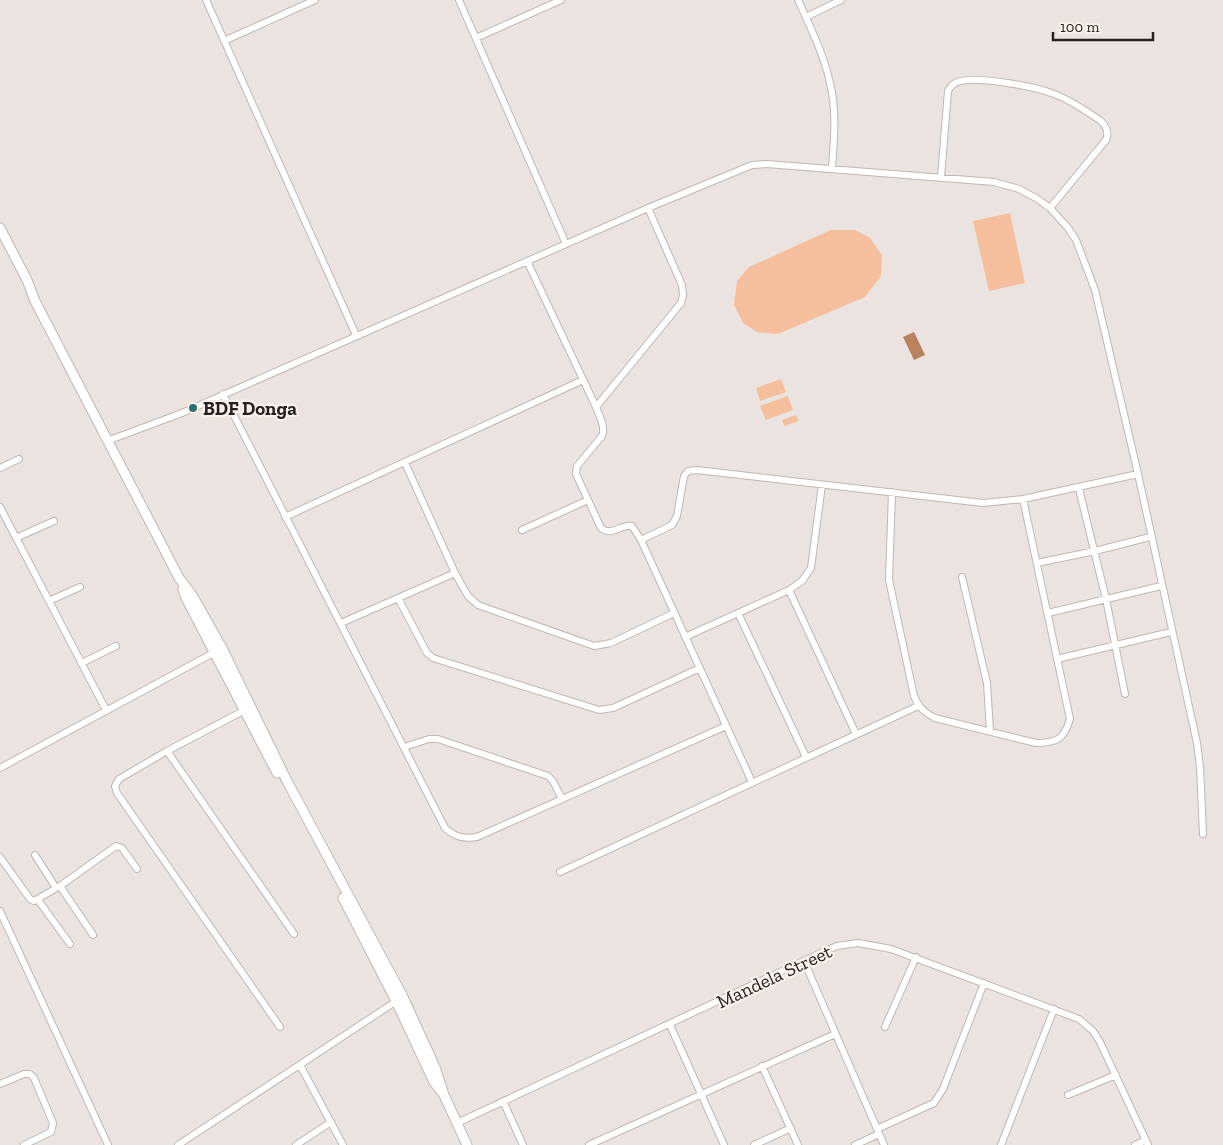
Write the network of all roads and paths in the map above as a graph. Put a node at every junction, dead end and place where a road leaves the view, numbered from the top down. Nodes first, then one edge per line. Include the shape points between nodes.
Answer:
1 (206, 0) edge
2 (314, 0) edge
3 (459, 0) edge
4 (561, 0) edge
5 (798, 0) edge
6 (842, 0) edge
7 (806, 17) junction
8 (476, 38) junction
9 (224, 41) junction
10 (832, 168) junction
11 (941, 177) junction
12 (648, 208) junction
13 (1050, 208) junction
14 (0, 228) edge
15 (0, 240) edge
16 (566, 244) junction
17 (527, 261) junction
18 (35, 301) junction
19 (356, 336) junction
20 (583, 380) junction
21 (222, 394) junction
22 (596, 407) junction
23 (107, 441) junction
24 (18, 459) dead end
25 (405, 463) junction
26 (0, 468) edge
27 (1138, 474) junction
28 (822, 485) junction
29 (1079, 488) junction
30 (892, 492) junction
31 (1023, 499) junction
32 (588, 500) junction
33 (0, 507) edge
34 (285, 517) junction
35 (54, 522) dead end
36 (522, 530) dead end
37 (1150, 537) junction
38 (16, 538) junction
39 (641, 540) junction
40 (1095, 551) junction
41 (1037, 563) junction
42 (455, 573) junction
43 (962, 577) dead end
44 (1161, 586) junction
45 (80, 587) dead end
46 (789, 590) junction
47 (398, 598) junction
48 (1106, 600) junction
49 (49, 601) junction
50 (674, 613) junction
51 (738, 613) junction
52 (1048, 613) junction
53 (341, 623) junction
54 (1171, 632) junction
55 (685, 637) junction
56 (1116, 644) junction
57 (116, 646) dead end
58 (218, 650) junction
59 (1058, 659) junction
60 (82, 663) junction
61 (700, 668) junction
62 (1125, 694) dead end
63 (918, 706) junction
64 (248, 709) junction
65 (106, 710) junction
66 (726, 726) junction
67 (990, 731) junction
68 (856, 734) junction
69 (404, 747) junction
70 (167, 751) junction
71 (806, 756) junction
72 (0, 768) edge
73 (752, 782) junction
74 (562, 799) junction
75 (1203, 834) dead end
76 (35, 855) dead end
77 (0, 857) edge
78 (137, 869) dead end
79 (560, 872) dead end
80 (58, 887) junction
81 (38, 900) junction
82 (0, 911) edge
83 (294, 934) dead end
84 (93, 935) dead end
85 (70, 944) dead end
86 (916, 957) junction
87 (804, 961) junction
88 (984, 983) junction
89 (399, 999) junction
90 (1054, 1009) junction
91 (670, 1024) junction
92 (280, 1027) dead end
93 (884, 1027) dead end
94 (835, 1034) junction
95 (300, 1065) junction
96 (762, 1066) junction
97 (1116, 1075) junction
98 (0, 1084) edge
99 (700, 1094) junction
100 (1068, 1095) dead end
101 (503, 1101) junction
102 (331, 1122) junction
103 (457, 1123) junction
104 (791, 1128) junction
105 (878, 1132) junction
106 (191, 1142) edge
107 (1147, 1142) edge
108 (597, 1143) edge
109 (24, 1145) edge
110 (108, 1145) edge
111 (178, 1145) edge
112 (296, 1145) edge
113 (343, 1145) edge
114 (467, 1145) edge
115 (523, 1145) edge
116 (589, 1145) edge
117 (724, 1145) edge
118 (754, 1145) edge
119 (798, 1145) edge
120 (855, 1145) edge
121 (884, 1145) edge
122 (1001, 1145) edge
123 (1135, 1145) edge

1 - 9 street
2 - 9 street
3 - 8 street
4 - 8 street
5 - 7 street
6 - 7 street
7 - 10 street via 830,83 834,121
8 - 16 street
9 - 19 street
10 - 11 street
10 - 12 street via 752,165
11 - 13 street via 994,182 1018,188
11 - 13 street via 948,91 955,82 1014,84 1053,93 1101,120 1107,136
12 - 16 street
12 - 22 street via 684,295 681,303
13 - 27 street via 1076,240 1089,271
14 - 18 main road
15 - 18 main road
16 - 17 street
17 - 19 street
17 - 20 street
18 - 23 main road
19 - 21 street
20 - 22 street
20 - 25 street
21 - 23 street
21 - 34 street
22 - 32 street via 604,431 575,470
23 - 58 main road via 179,578 196,602
24 - 26 street
25 - 34 street
25 - 42 street
27 - 29 street
27 - 37 street
28 - 30 street
28 - 39 street via 688,471 681,485 677,516 672,525
28 - 46 street via 811,568 802,582
29 - 31 street
29 - 40 street
30 - 31 street via 983,503
30 - 63 street via 889,580
31 - 41 street
32 - 36 street
32 - 39 street via 605,532 632,526
33 - 38 street
34 - 53 street
35 - 38 street
37 - 40 street
37 - 44 street
38 - 49 street
39 - 50 street
40 - 41 street
40 - 48 street
41 - 52 street
42 - 47 street
42 - 50 street via 468,596 478,605 594,646 610,643
43 - 67 street via 987,683
44 - 48 street
44 - 54 street
45 - 49 street
46 - 51 street
46 - 68 street
47 - 53 street
47 - 61 street via 427,653 433,658 599,710 613,708
48 - 52 street
48 - 56 street
49 - 60 street
50 - 55 street
51 - 55 street
51 - 71 street
52 - 59 street
53 - 69 street
54 - 56 street
54 - 75 street via 1197,744
55 - 61 street
56 - 59 street
56 - 62 street
57 - 60 street
58 - 64 main road
58 - 65 street
59 - 67 street via 1070,719 1066,732 1058,740 1036,743
60 - 65 street
61 - 66 street
63 - 67 street via 936,718
63 - 68 street
64 - 70 street
64 - 89 main road
65 - 72 street
66 - 73 street
66 - 74 street
68 - 71 street
69 - 74 street via 438,739 548,776
69 - 74 street via 445,828 460,838 477,837
70 - 83 street
70 - 92 street via 116,782 116,792
71 - 73 street
73 - 79 street
76 - 80 street
77 - 81 street via 31,900
78 - 80 street via 122,848 116,846
80 - 81 street
80 - 84 street
81 - 85 street
82 - 110 street
86 - 87 street, Mandela Street via 877,945 858,944 837,946
86 - 88 street, Mandela Street
86 - 93 street
87 - 91 street, Mandela Street
87 - 94 street
88 - 90 street, Mandela Street
88 - 105 street via 938,1099
89 - 95 street
89 - 103 main road via 437,1073
90 - 97 street, Mandela Street via 1079,1019 1092,1031
90 - 122 street
91 - 99 street
91 - 101 street, Mandela Street
94 - 96 street
94 - 105 street
95 - 102 street
95 - 106 street
96 - 99 street
96 - 104 street
97 - 100 street
97 - 107 street, Mandela Street
98 - 109 street via 30,1074 52,1123 51,1132
99 - 108 street
99 - 117 street
101 - 103 street, Mandela Street
101 - 115 street
102 - 112 street
102 - 113 street
103 - 114 main road
104 - 118 street
104 - 119 street
105 - 120 street
105 - 121 street
106 - 111 street
107 - 123 street
108 - 116 street

